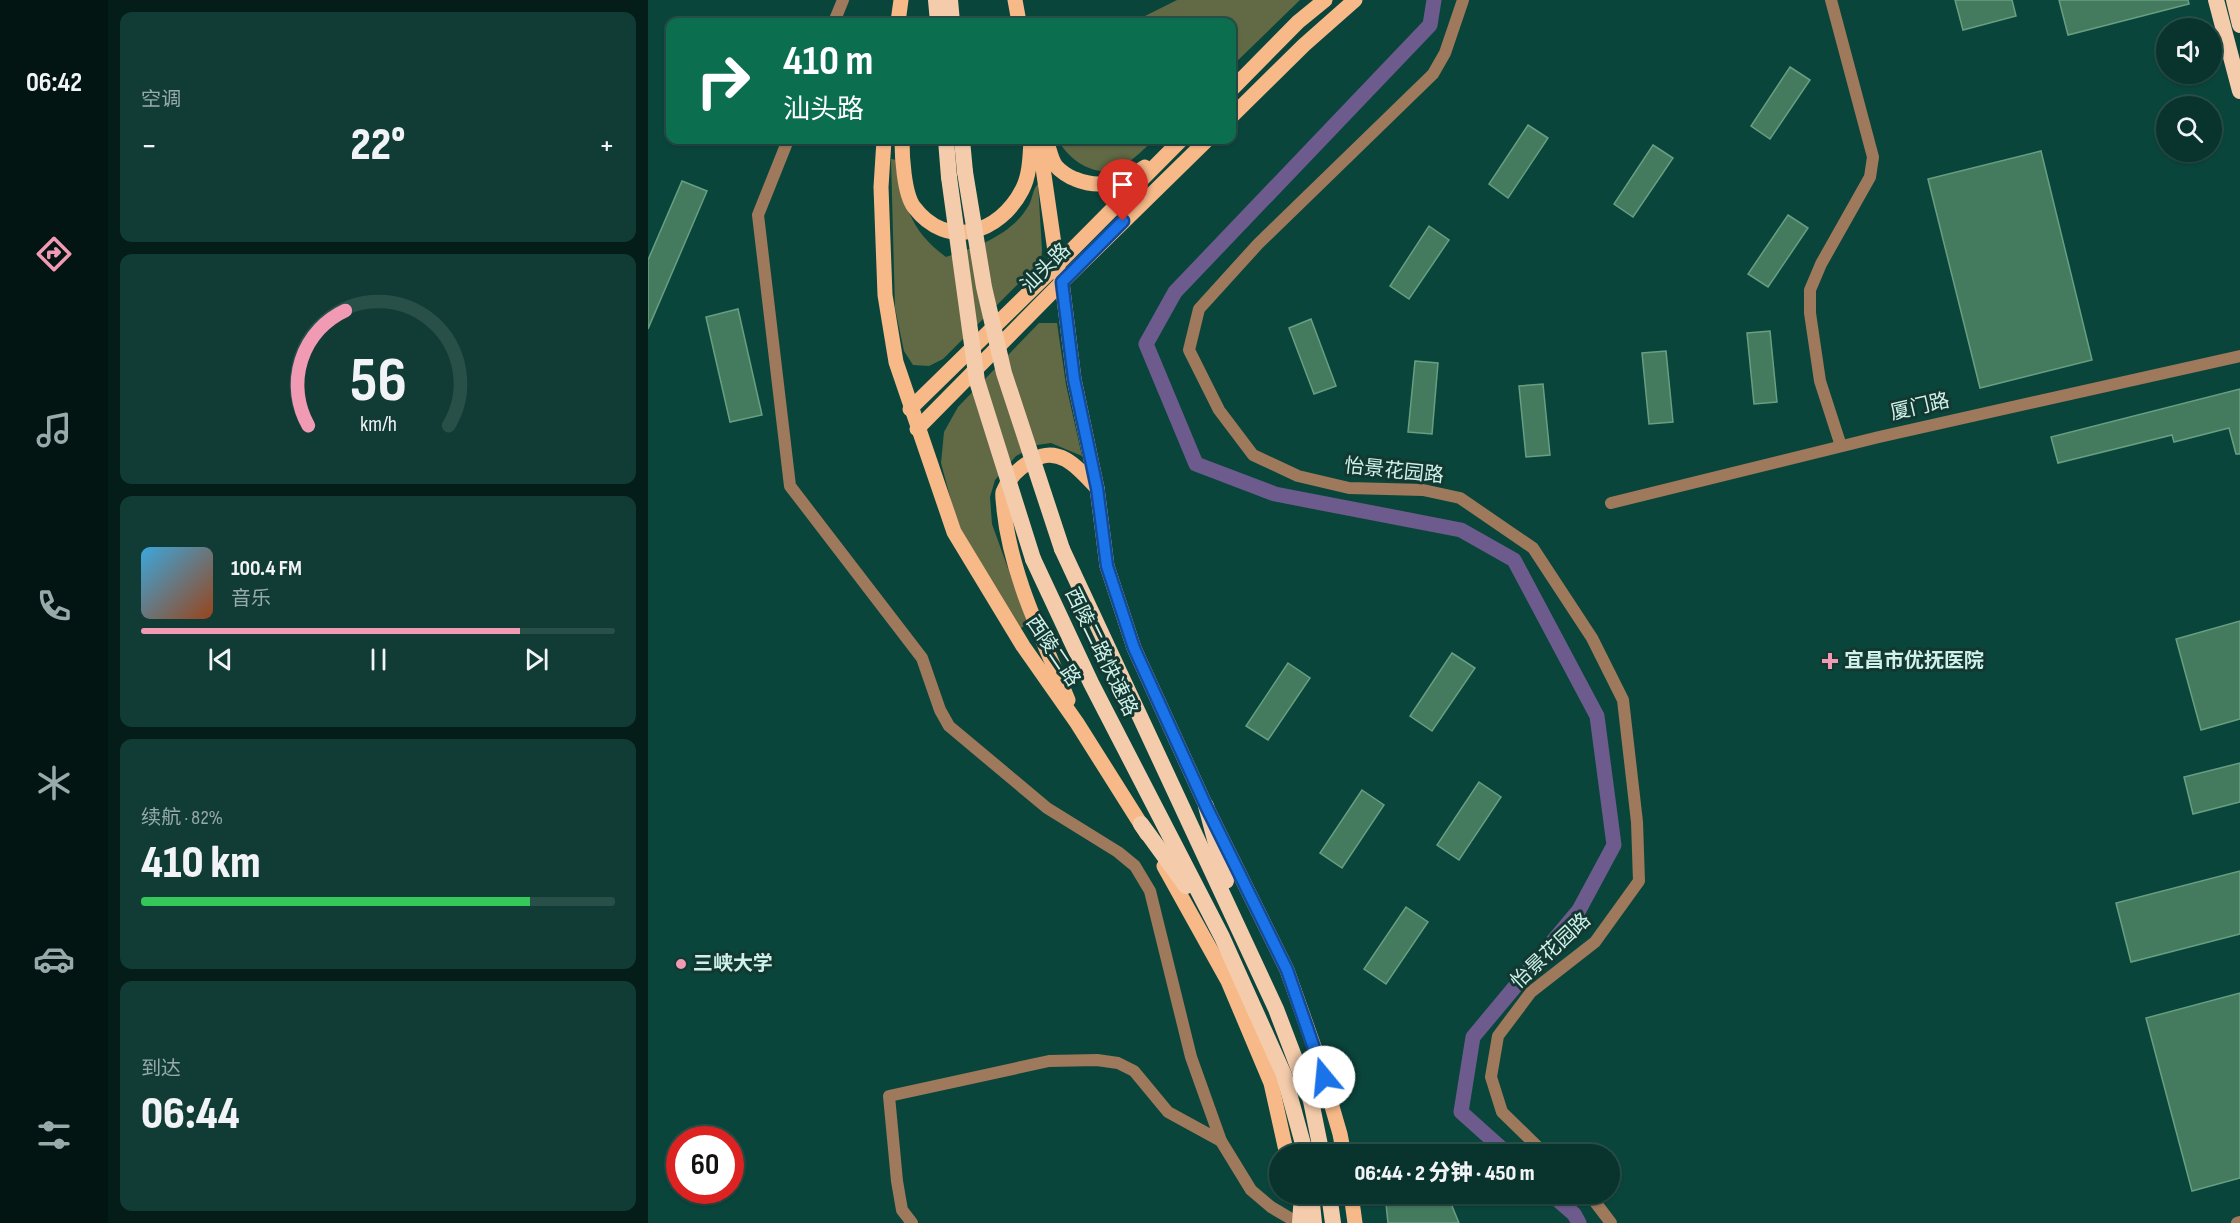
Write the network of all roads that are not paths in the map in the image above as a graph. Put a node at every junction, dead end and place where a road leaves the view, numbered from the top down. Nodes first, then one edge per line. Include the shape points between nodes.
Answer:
1 (843, 0) edge
2 (902, 0) edge
3 (936, 0) edge
4 (950, 0) edge
5 (961, 0) edge
6 (1015, 0) edge
7 (1326, 0) edge
8 (1355, 0) edge
9 (1463, 0) edge
10 (1831, 0) edge
11 (2216, 0) edge
12 (2234, 0) edge
13 (836, 18) edge
14 (900, 18) edge
15 (938, 18) edge
16 (952, 18) edge
17 (960, 18) edge
18 (1018, 18) edge
19 (2240, 25) edge
20 (1236, 85) edge
21 (2240, 91) edge
22 (1236, 112) edge
23 (786, 144) edge
24 (884, 144) edge
25 (902, 144) edge
26 (946, 144) edge
27 (962, 144) edge
28 (1031, 144) edge
29 (1040, 144) edge
30 (1047, 144) edge
31 (1176, 144) edge
32 (1203, 144) edge
33 (1057, 265) junction
34 (1062, 282) junction
35 (2240, 356) edge
36 (910, 409) junction
37 (917, 429) junction
38 (1841, 446) junction
39 (1097, 488) junction
40 (1611, 503) dead end
41 (1077, 723) junction
42 (1206, 806) junction
43 (1141, 824) junction
44 (1237, 926) junction
45 (1222, 937) junction
46 (1221, 1141) junction
47 (1285, 1144) edge
48 (1303, 1144) edge
49 (1320, 1144) edge
50 (1342, 1144) edge
51 (1535, 1144) edge
52 (1296, 1204) edge
53 (1301, 1204) edge
54 (1312, 1204) edge
55 (1330, 1204) edge
56 (1352, 1204) edge
57 (1597, 1204) edge
58 (912, 1223) edge
59 (1299, 1223) edge
60 (1314, 1223) edge
61 (1333, 1223) edge
62 (1355, 1223) edge
63 (1611, 1223) edge

1 - 13 street
2 - 14 main road
3 - 15 highway
4 - 16 highway
5 - 17 highway
6 - 18 main road
7 - 20 main road via 1298,22
8 - 22 main road
9 - 51 street, 怡景花园路 via 1445,53 1433,74 1258,244 1199,309 1189,350 1219,410 1253,455 1298,476 1349,488 1423,490 1460,498 1533,548 1592,638 1623,700 1637,822 1639,880 1596,942 1531,992 1498,1036 1491,1077 1502,1112
10 - 38 street via 1873,157 1870,177 1810,290 1821,381
11 - 21 highway
12 - 19 highway
23 - 46 street via 758,215 790,486 922,658 949,726 1047,808 1136,866 1150,891 1191,1057
24 - 36 main road, 西陵二路 via 880,187 885,295 896,362
25 - 28 main road via 912,206 940,229 961,234 985,228 1004,215 1023,189
26 - 45 highway, 西陵二路快速路, bridge via 977,381 1034,558 1091,683
27 - 44 highway, 西陵二路快速路, bridge via 984,287 1004,374 1062,549
29 - 33 main road
30 - 31 main road via 1055,166 1062,171 1086,184 1105,185 1128,178
31 - 33 main road, 汕头路
32 - 34 main road, 汕头路
33 - 34 main road
33 - 36 main road, 汕头路
34 - 37 main road, 汕头路
34 - 39 main road via 1074,379
35 - 38 street, 厦门路
36 - 37 main road, 西陵二路
37 - 41 main road, 西陵二路 via 954,532 1023,646
38 - 40 street, 厦门路
39 - 41 main road via 1061,456 1042,454 1018,469 1003,494 1007,535 1027,601
39 - 42 main road via 1107,566 1134,648
41 - 43 main road, 西陵二路
42 - 44 highway
42 - 50 main road via 1287,970 1318,1058
43 - 45 highway
43 - 47 main road, 西陵二路 via 1228,981 1271,1083
44 - 49 highway, 西陵二路快速路 via 1276,1009 1311,1101
45 - 48 highway, 西陵二路快速路 via 1284,1076
46 - 58 street via 1168,1112 1134,1071 1118,1063 1097,1060 1049,1061 889,1096 902,1210
46 - 59 street via 1251,1190
52 - 59 main road
53 - 59 highway
54 - 60 highway
55 - 61 highway
56 - 62 main road
57 - 63 street

